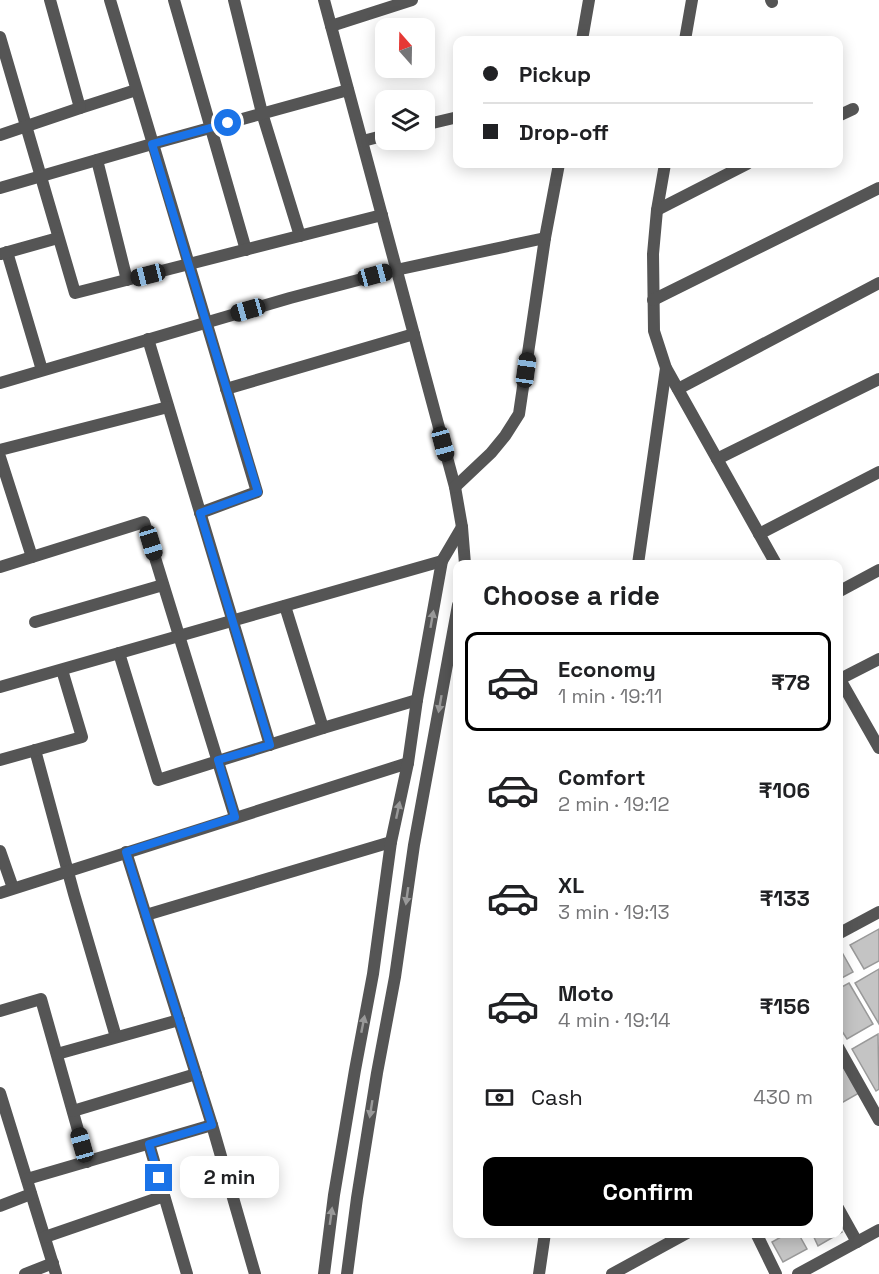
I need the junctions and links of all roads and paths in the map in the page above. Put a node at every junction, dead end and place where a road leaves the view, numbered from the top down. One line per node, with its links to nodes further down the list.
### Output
1 (50, 0): 16 (street)
2 (110, 0): 14 (street)
3 (174, 0): 23 (street)
4 (234, 0): 18 (street)
5 (324, 0): 9 (street)
6 (412, 0): 9 (street)
7 (589, 0): 10 (street)
8 (692, 0): 11 (street)
9 (331, 26): 15 (street)
10 (583, 36)
11 (686, 36)
12 (0, 37): 13 (street)
13 (3, 63): 22 (street)
14 (136, 90): 16 (street); 27 (street)
15 (348, 90): 18 (street); 26 (street)
16 (80, 108): 22 (street)
17 (854, 109): 19 (street)
18 (262, 113): 23 (street); 37 (street)
19 (843, 114)
20 (453, 118): 21 (street)
21 (435, 122)
22 (26, 126): 24 (street); 32 (street)
23 (210, 128): 27 (street); 40 (street)
24 (0, 135)
25 (375, 138): 26 (street)
26 (363, 141): 36 (street)
27 (152, 144): 28 (street); 42 (street)
28 (97, 160): 32 (street); 44 (street)
29 (558, 168): 39 (street)
30 (664, 168): 35 (street)
31 (739, 168): 35 (street)
32 (40, 176): 33 (street); 38 (street)
33 (0, 188)
34 (879, 188): 46 (street)
35 (657, 210): 46 (street)
36 (382, 215): 37 (street); 43 (street)
37 (300, 236): 40 (street)
38 (58, 237): 41 (street); 44 (street)
39 (545, 238): 43 (street); 61 (street)
40 (246, 250): 42 (street)
41 (4, 253): 51 (street)
42 (189, 264): 44 (street); 47 (street)
43 (396, 270): 47 (street); 48 (street)
44 (127, 280)
45 (879, 283): 55 (street)
46 (653, 300): 50 (street)
47 (206, 322): 49 (street); 54 (street)
48 (414, 334): 54 (street); 61 (street)
49 (148, 339): 51 (street); 56 (street)
50 (666, 368): 55 (street); 67 (street)
51 (42, 370): 53 (street)
52 (879, 379): 59 (street)
53 (0, 382)
54 (226, 388): 62 (street)
55 (678, 389): 59 (street)
56 (168, 407): 57 (street); 62 (street)
57 (0, 450)
58 (0, 457): 65 (street)
59 (717, 459): 64 (street)
60 (879, 472): 64 (street)
61 (454, 487): 63 (street)
62 (200, 513): 75 (street)
63 (462, 526): 66 (street); 69 (street)
64 (759, 534): 68 (street)
65 (32, 557): 70 (street); 72 (street)
66 (465, 560)
67 (639, 560)
68 (774, 560)
69 (442, 561): 74 (street); 85 (street, one-way to 69)
70 (0, 567)
71 (879, 570): 73 (street)
72 (163, 585): 76 (street); 78 (street)
73 (843, 589)
74 (285, 606): 75 (street); 86 (street)
75 (233, 621): 78 (street); 87 (street)
76 (36, 622)
77 (453, 632): 131 (street, one-way to 131)
78 (179, 636): 79 (street); 91 (street)
79 (119, 653): 81 (street); 91 (street)
80 (879, 659): 82 (street)
81 (62, 670): 84 (street); 89 (street)
82 (843, 676)
83 (843, 685): 88 (street)
84 (0, 687)
85 (417, 700): 86 (street); 92 (street)
86 (323, 728): 87 (street)
87 (270, 745): 91 (street)
88 (879, 748)
89 (34, 750): 90 (street); 97 (street)
90 (0, 760)
91 (218, 760): 93 (street)
92 (408, 763): 93 (street); 94 (street, one-way to 92)
93 (235, 817): 96 (street)
94 (391, 842): 101 (street); 130 (street, one-way to 94)
95 (0, 850): 98 (street)
96 (126, 852): 97 (street); 101 (street)
97 (67, 871): 98 (street); 105 (street)
98 (14, 888): 99 (street)
99 (0, 893)
100 (879, 912): 102 (street)
101 (146, 915): 104 (street)
102 (843, 931)
103 (0, 1011): 106 (street)
104 (179, 1020): 105 (street); 108 (street)
105 (116, 1037): 106 (street)
106 (57, 1054): 110 (street)
107 (843, 1056): 111 (street)
108 (196, 1074): 110 (street); 112 (street)
109 (0, 1093): 115 (street)
110 (73, 1111): 114 (street)
111 (879, 1120)
112 (212, 1125): 113 (street); 129 (street)
113 (149, 1144): 114 (street); 117 (street)
114 (87, 1162): 115 (street)
115 (27, 1179): 116 (street)
116 (31, 1194): 118 (street); 121 (street)
117 (164, 1196): 121 (street); 128 (street)
118 (0, 1206)
119 (843, 1217): 125 (street)
120 (879, 1230): 125 (street)
121 (45, 1237): 126 (street)
122 (544, 1238): 132 (street)
123 (678, 1238): 133 (street)
124 (758, 1238): 134 (street)
125 (857, 1242): 135 (street)
126 (55, 1269): 127 (street)
127 (25, 1274)
128 (187, 1274)
129 (255, 1274)
130 (324, 1274)
131 (347, 1274)
132 (539, 1274)
133 (612, 1274)
134 (776, 1274)
135 (798, 1274)

